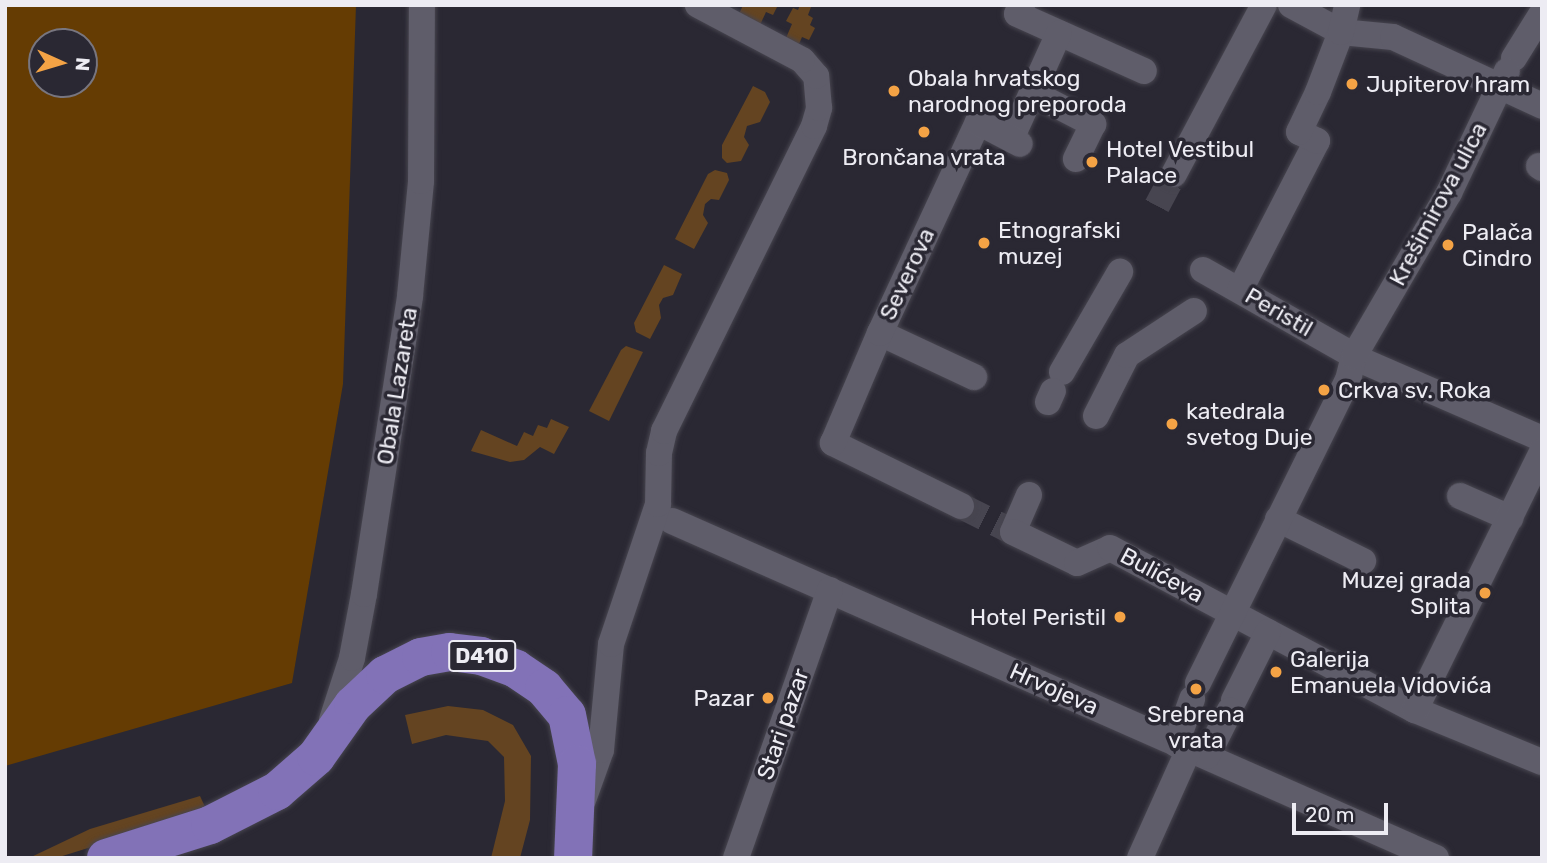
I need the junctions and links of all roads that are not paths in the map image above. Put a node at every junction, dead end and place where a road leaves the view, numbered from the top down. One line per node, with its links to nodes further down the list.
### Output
1 (422, 5): 38 (street, Obala Lazareta)
2 (698, 5): 40 (street)
3 (1021, 5): 8 (street)
4 (1264, 5): 14 (street)
5 (1298, 9): 7 (street)
6 (1542, 13): 10 (street, Krešimirova ulica)
7 (1344, 16): 10 (street); 17 (street)
8 (1059, 33): 9 (street); 11 (street)
9 (1144, 71)
10 (1507, 71): 12 (street); 20 (street, Krešimirova ulica)
11 (1033, 93): 13 (street); 19 (street, Severova)
12 (1542, 106)
13 (1076, 159)
14 (1174, 174)
15 (1203, 271): 17 (street, Peristil)
16 (1119, 272): 22 (street)
17 (1240, 289): 20 (street, Peristil)
18 (1194, 311): 23 (street)
19 (880, 333): 21 (street); 28 (street, Severova)
20 (1355, 366): 24 (street, Peristil); 30 (street)
21 (974, 377)
22 (1054, 389)
23 (1096, 416)
24 (1542, 439)
25 (1542, 452): 29 (street)
26 (1029, 495): 34 (street, Bulićeva)
27 (1461, 496): 29 (street)
28 (961, 506)
29 (1510, 517): 36 (street)
30 (1278, 519): 32 (street); 34 (street)
31 (672, 521): 33 (street, Hrvojeva)
32 (1363, 561)
33 (830, 590): 37 (street, Hrvojeva); 43 (street, Stari pazar)
34 (1233, 612): 35 (street); 37 (street)
35 (1268, 632): 36 (street); 37 (street)
36 (1415, 710): 39 (street)
37 (1191, 750): 44 (street); 45 (street, Hrvojeva)
38 (316, 757): 40 (main road, D410); 41 (main road, D410)
39 (1542, 762)
40 (575, 818): 42 (main road, D410)
41 (106, 858)
42 (573, 858)
43 (736, 858)
44 (1140, 858)
45 (1436, 858)

